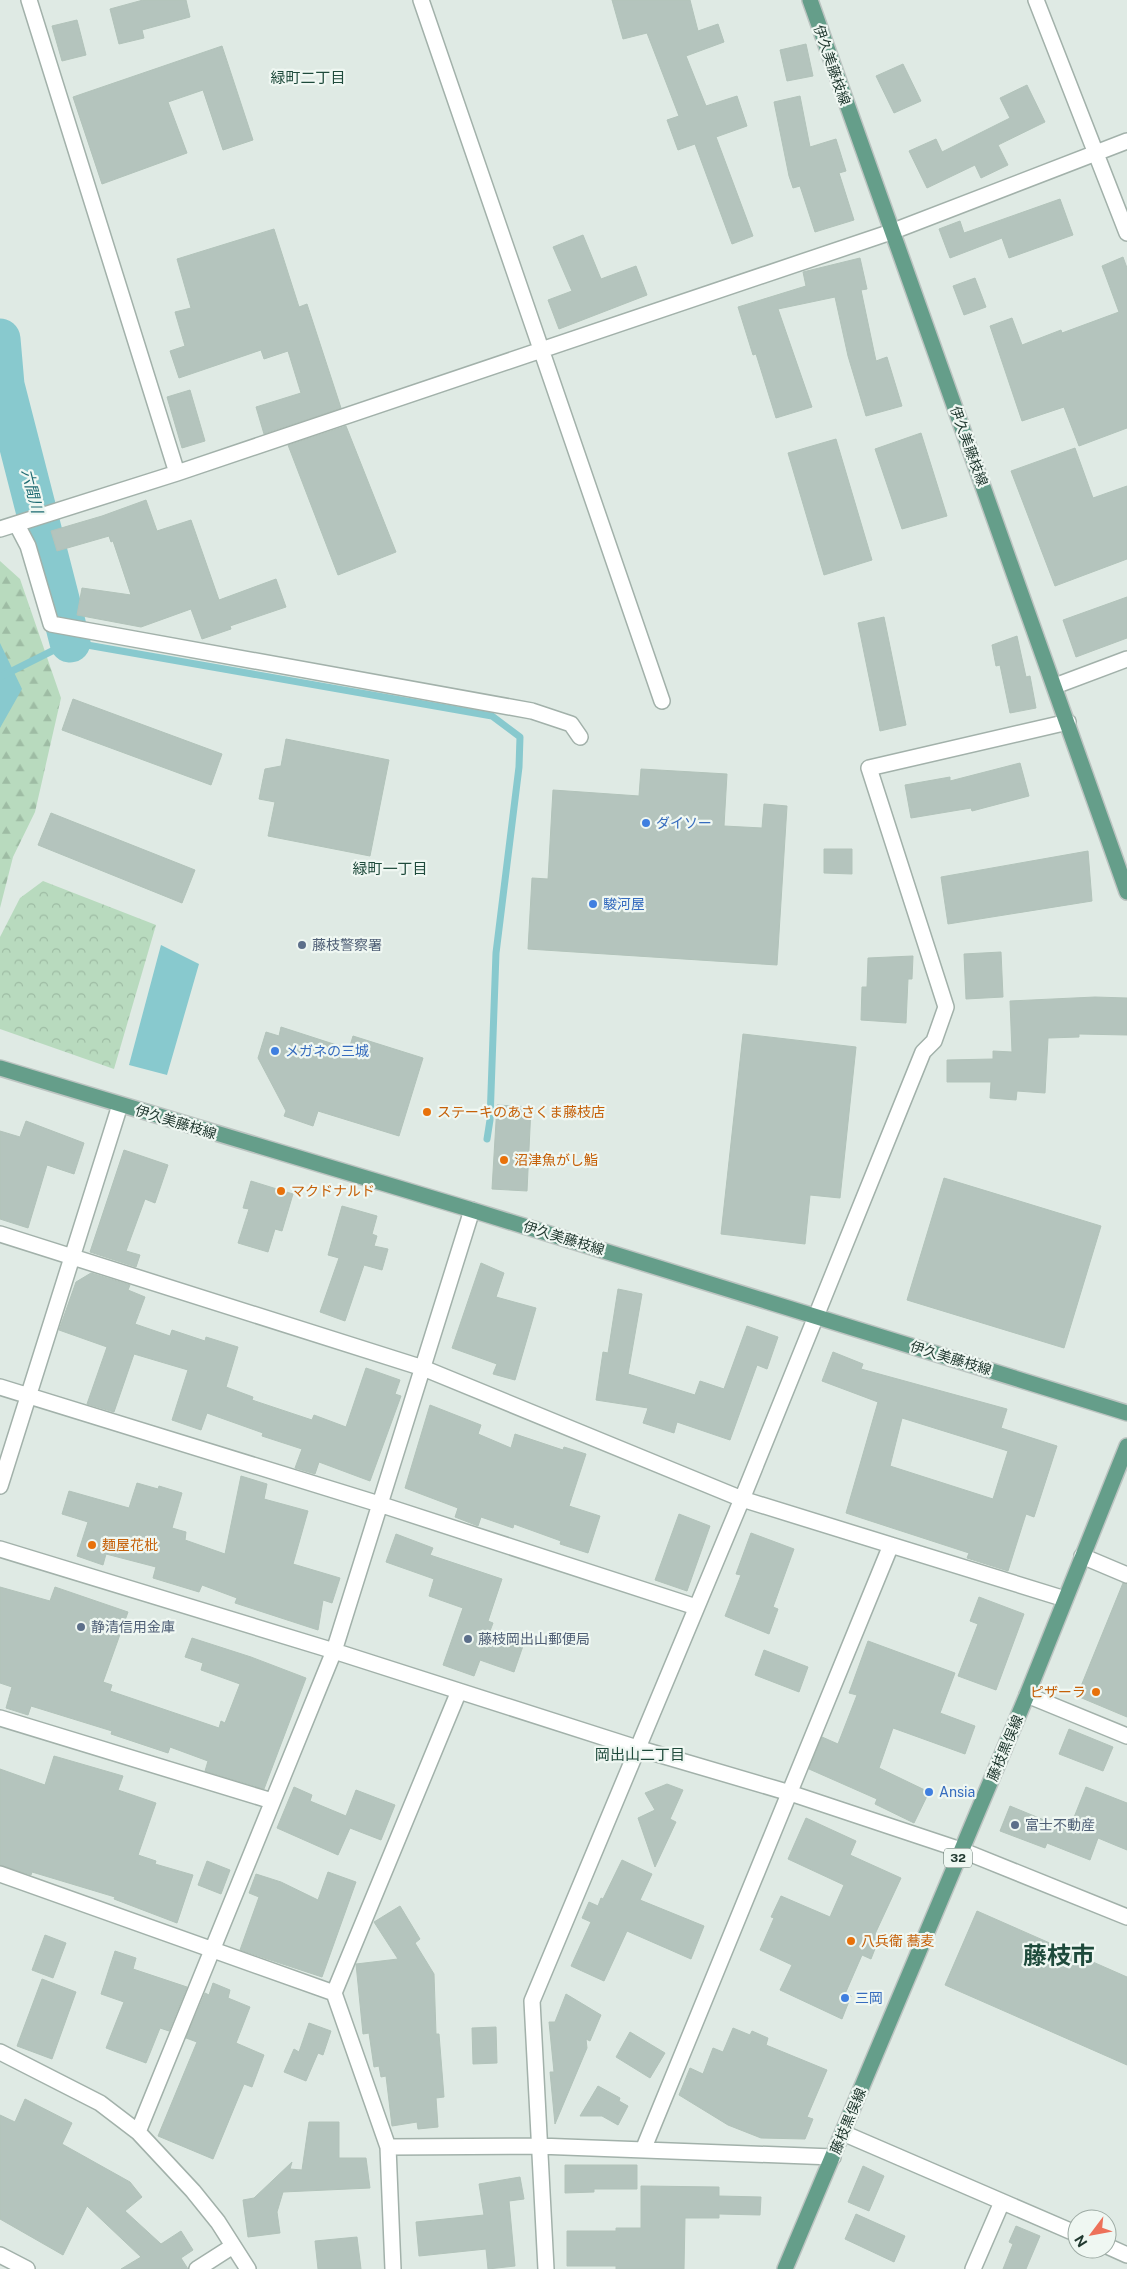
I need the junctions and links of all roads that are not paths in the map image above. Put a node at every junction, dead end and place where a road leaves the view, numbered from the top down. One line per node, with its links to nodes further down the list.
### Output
1 (29, 0): 10 (street)
2 (421, 0): 9 (street)
3 (810, 0): 7 (main road, 伊久美藤枝線)
4 (1036, 0): 6 (street)
5 (1127, 141): 6 (street)
6 (1096, 153): 7 (street); 8 (street)
7 (891, 232): 9 (street); 14 (main road, 伊久美藤枝線)
8 (1127, 233)
9 (541, 350): 10 (street); 15 (street)
10 (177, 473): 11 (street)
11 (17, 525): 12 (street); 17 (street)
12 (0, 529)
13 (1127, 659): 14 (street)
14 (1055, 686): 16 (main road, 伊久美藤枝線)
15 (662, 701)
16 (1068, 722): 18 (main road, 伊久美藤枝線); 24 (street)
17 (580, 737)
18 (1127, 892)
19 (0, 1068): 20 (main road, 伊久美藤枝線)
20 (120, 1105): 21 (main road, 伊久美藤枝線); 23 (street)
21 (472, 1210): 24 (main road, 伊久美藤枝線); 25 (street)
22 (0, 1234): 23 (street)
23 (73, 1256): 25 (street); 27 (street)
24 (816, 1317): 28 (main road, 伊久美藤枝線); 31 (street)
25 (423, 1368): 31 (street); 32 (street)
26 (0, 1387): 27 (street)
27 (28, 1396): 30 (street); 32 (street)
28 (1127, 1413)
29 (1127, 1446): 35 (main road, 藤枝黒俣線 / 32)
30 (0, 1486)
31 (742, 1499): 33 (street); 38 (street)
32 (379, 1504): 38 (street); 39 (street)
33 (891, 1545): 37 (street); 45 (street)
34 (0, 1549): 39 (street)
35 (1082, 1556): 36 (street); 37 (main road, 藤枝黒俣線 / 32)
36 (1127, 1575)
37 (1065, 1599): 41 (main road, 藤枝黒俣線 / 32)
38 (696, 1607): 44 (street)
39 (334, 1651): 40 (street); 46 (street)
40 (459, 1691): 44 (street); 51 (street)
41 (1027, 1695): 43 (street); 47 (main road, 藤枝黒俣線 / 32)
42 (0, 1718): 46 (street)
43 (1127, 1736)
44 (637, 1748): 45 (street); 55 (street)
45 (790, 1793): 47 (street); 57 (street)
46 (272, 1801): 50 (street)
47 (961, 1850): 49 (street); 54 (main road, 藤枝黒俣線 / 32)
48 (0, 1874): 50 (street)
49 (1127, 1917)
50 (212, 1950): 51 (street); 53 (street)
51 (334, 1994): 56 (street)
52 (0, 2052): 53 (street)
53 (138, 2132): 61 (street)
54 (843, 2132): 58 (main road, 藤枝黒俣線 / 32); 59 (street)
55 (538, 2146): 56 (street); 57 (street); 67 (street)
56 (388, 2147): 66 (street)
57 (643, 2150): 58 (street)
58 (833, 2157): 68 (main road, 藤枝黒俣線 / 32)
59 (1002, 2202): 60 (street); 69 (street)
60 (1067, 2230)
61 (233, 2246): 64 (street); 65 (street)
62 (0, 2255): 63 (street)
63 (27, 2269)
64 (197, 2269)
65 (248, 2269)
66 (392, 2269)
67 (546, 2269)
68 (785, 2269)
69 (973, 2269)

